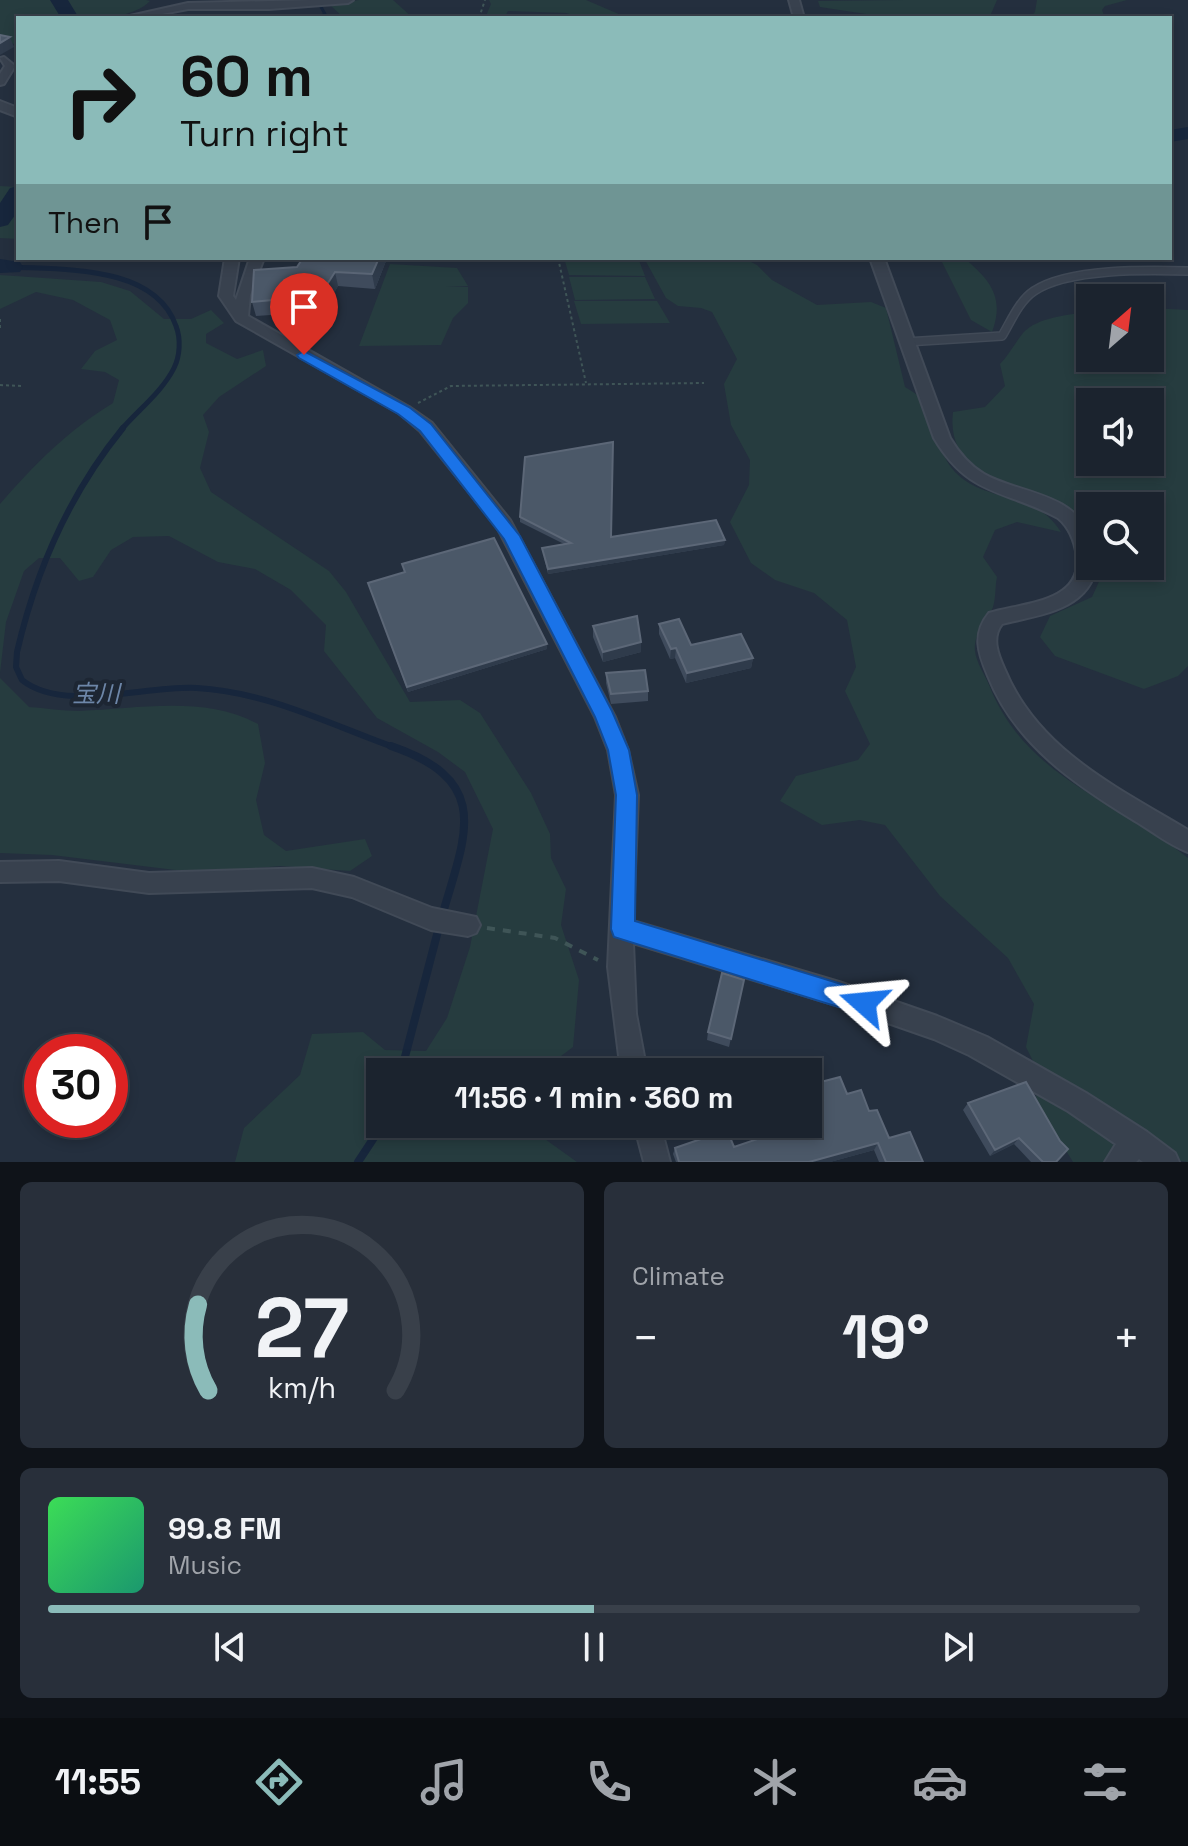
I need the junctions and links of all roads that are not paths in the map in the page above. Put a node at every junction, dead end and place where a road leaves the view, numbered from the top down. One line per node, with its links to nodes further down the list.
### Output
1 (348, 0): 2 (street)
2 (320, 1): 3 (street); 4 (street)
3 (331, 12)
4 (136, 16)
5 (2, 61): 6 (street)
6 (0, 82)
7 (232, 260): 11 (street)
8 (256, 260): 11 (street)
9 (878, 260): 12 (street)
10 (1188, 271): 12 (lane)
11 (241, 318): 16 (street)
12 (906, 342): 13 (street)
13 (1188, 842)
14 (0, 872): 15 (street)
15 (468, 925)
16 (623, 929): 17 (street); 19 (street)
17 (632, 1058)
18 (651, 1138): 20 (street)
19 (1138, 1141): 21 (street); 22 (street)
20 (657, 1162)
21 (1118, 1162)
22 (1166, 1162)

